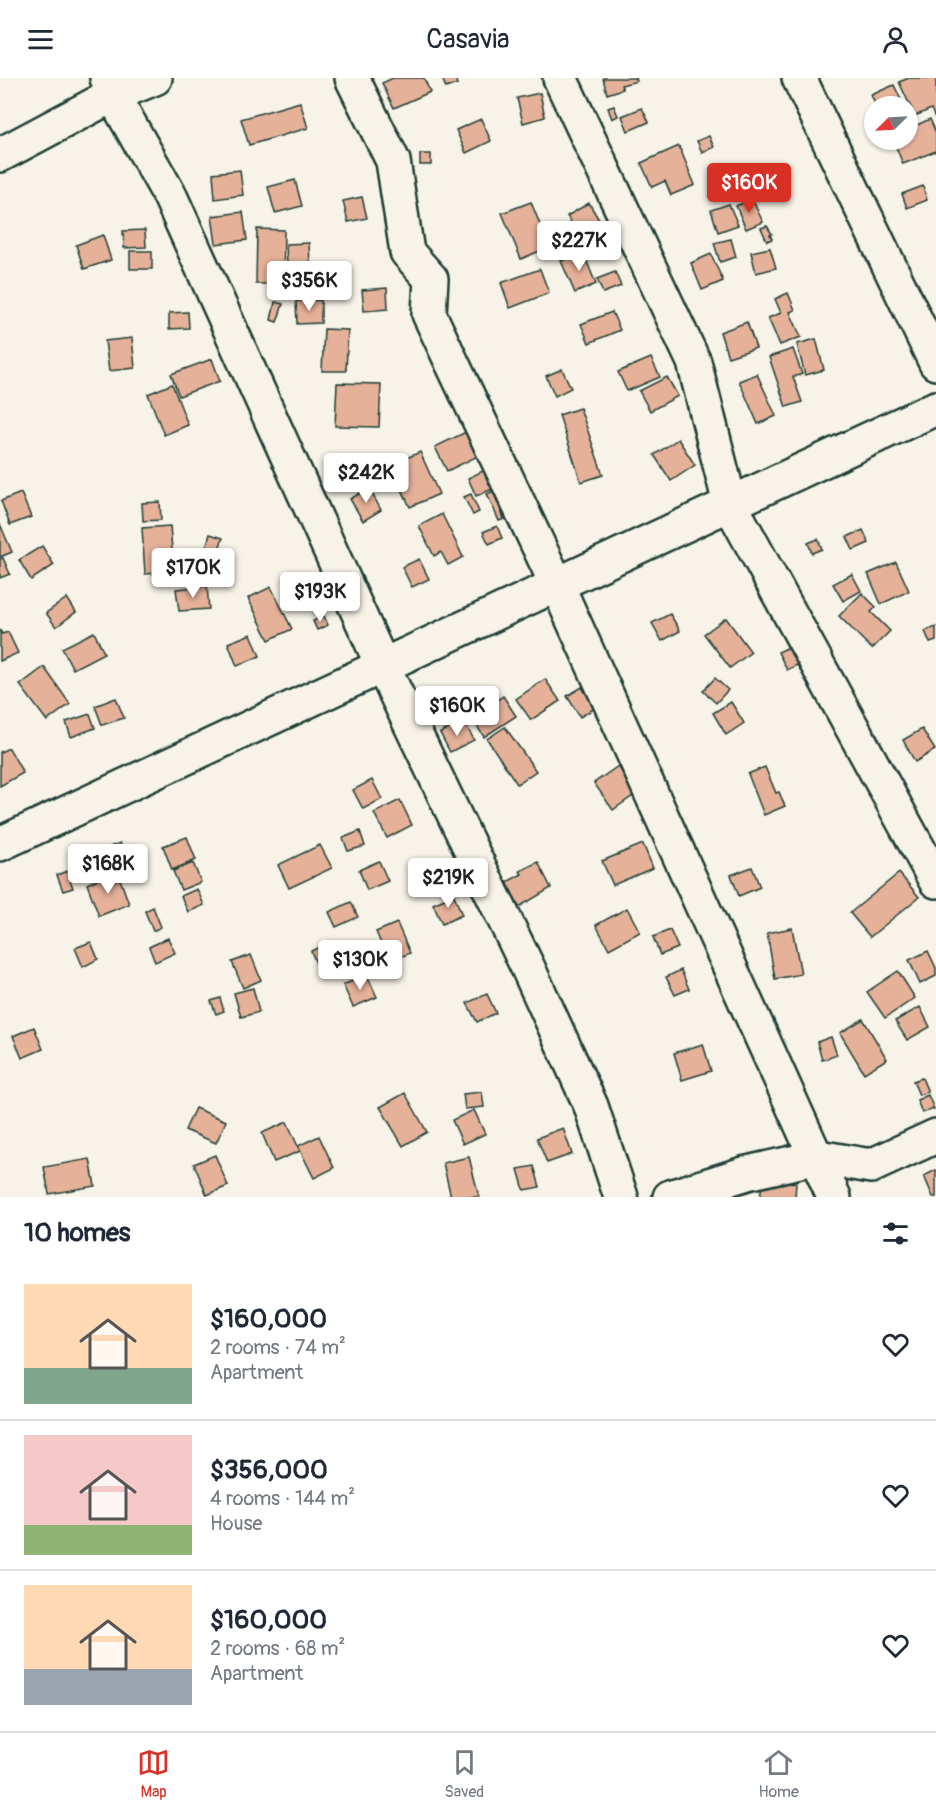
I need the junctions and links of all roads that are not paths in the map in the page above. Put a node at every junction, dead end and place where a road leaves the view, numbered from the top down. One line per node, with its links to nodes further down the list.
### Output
1 (155, 78): 5 (street)
2 (352, 78): 10 (street)
3 (560, 78): 9 (street)
4 (799, 78): 7 (street)
5 (110, 87): 6 (street); 11 (street)
6 (0, 156)
7 (936, 363)
8 (936, 408): 9 (street)
9 (730, 504): 10 (street); 13 (street)
10 (557, 585): 11 (street); 15 (street)
11 (383, 667): 12 (street); 16 (street)
12 (0, 844)
13 (936, 881)
14 (936, 1136): 15 (street)
15 (818, 1157): 17 (street); 18 (street)
16 (621, 1197)
17 (670, 1197)
18 (834, 1197)

